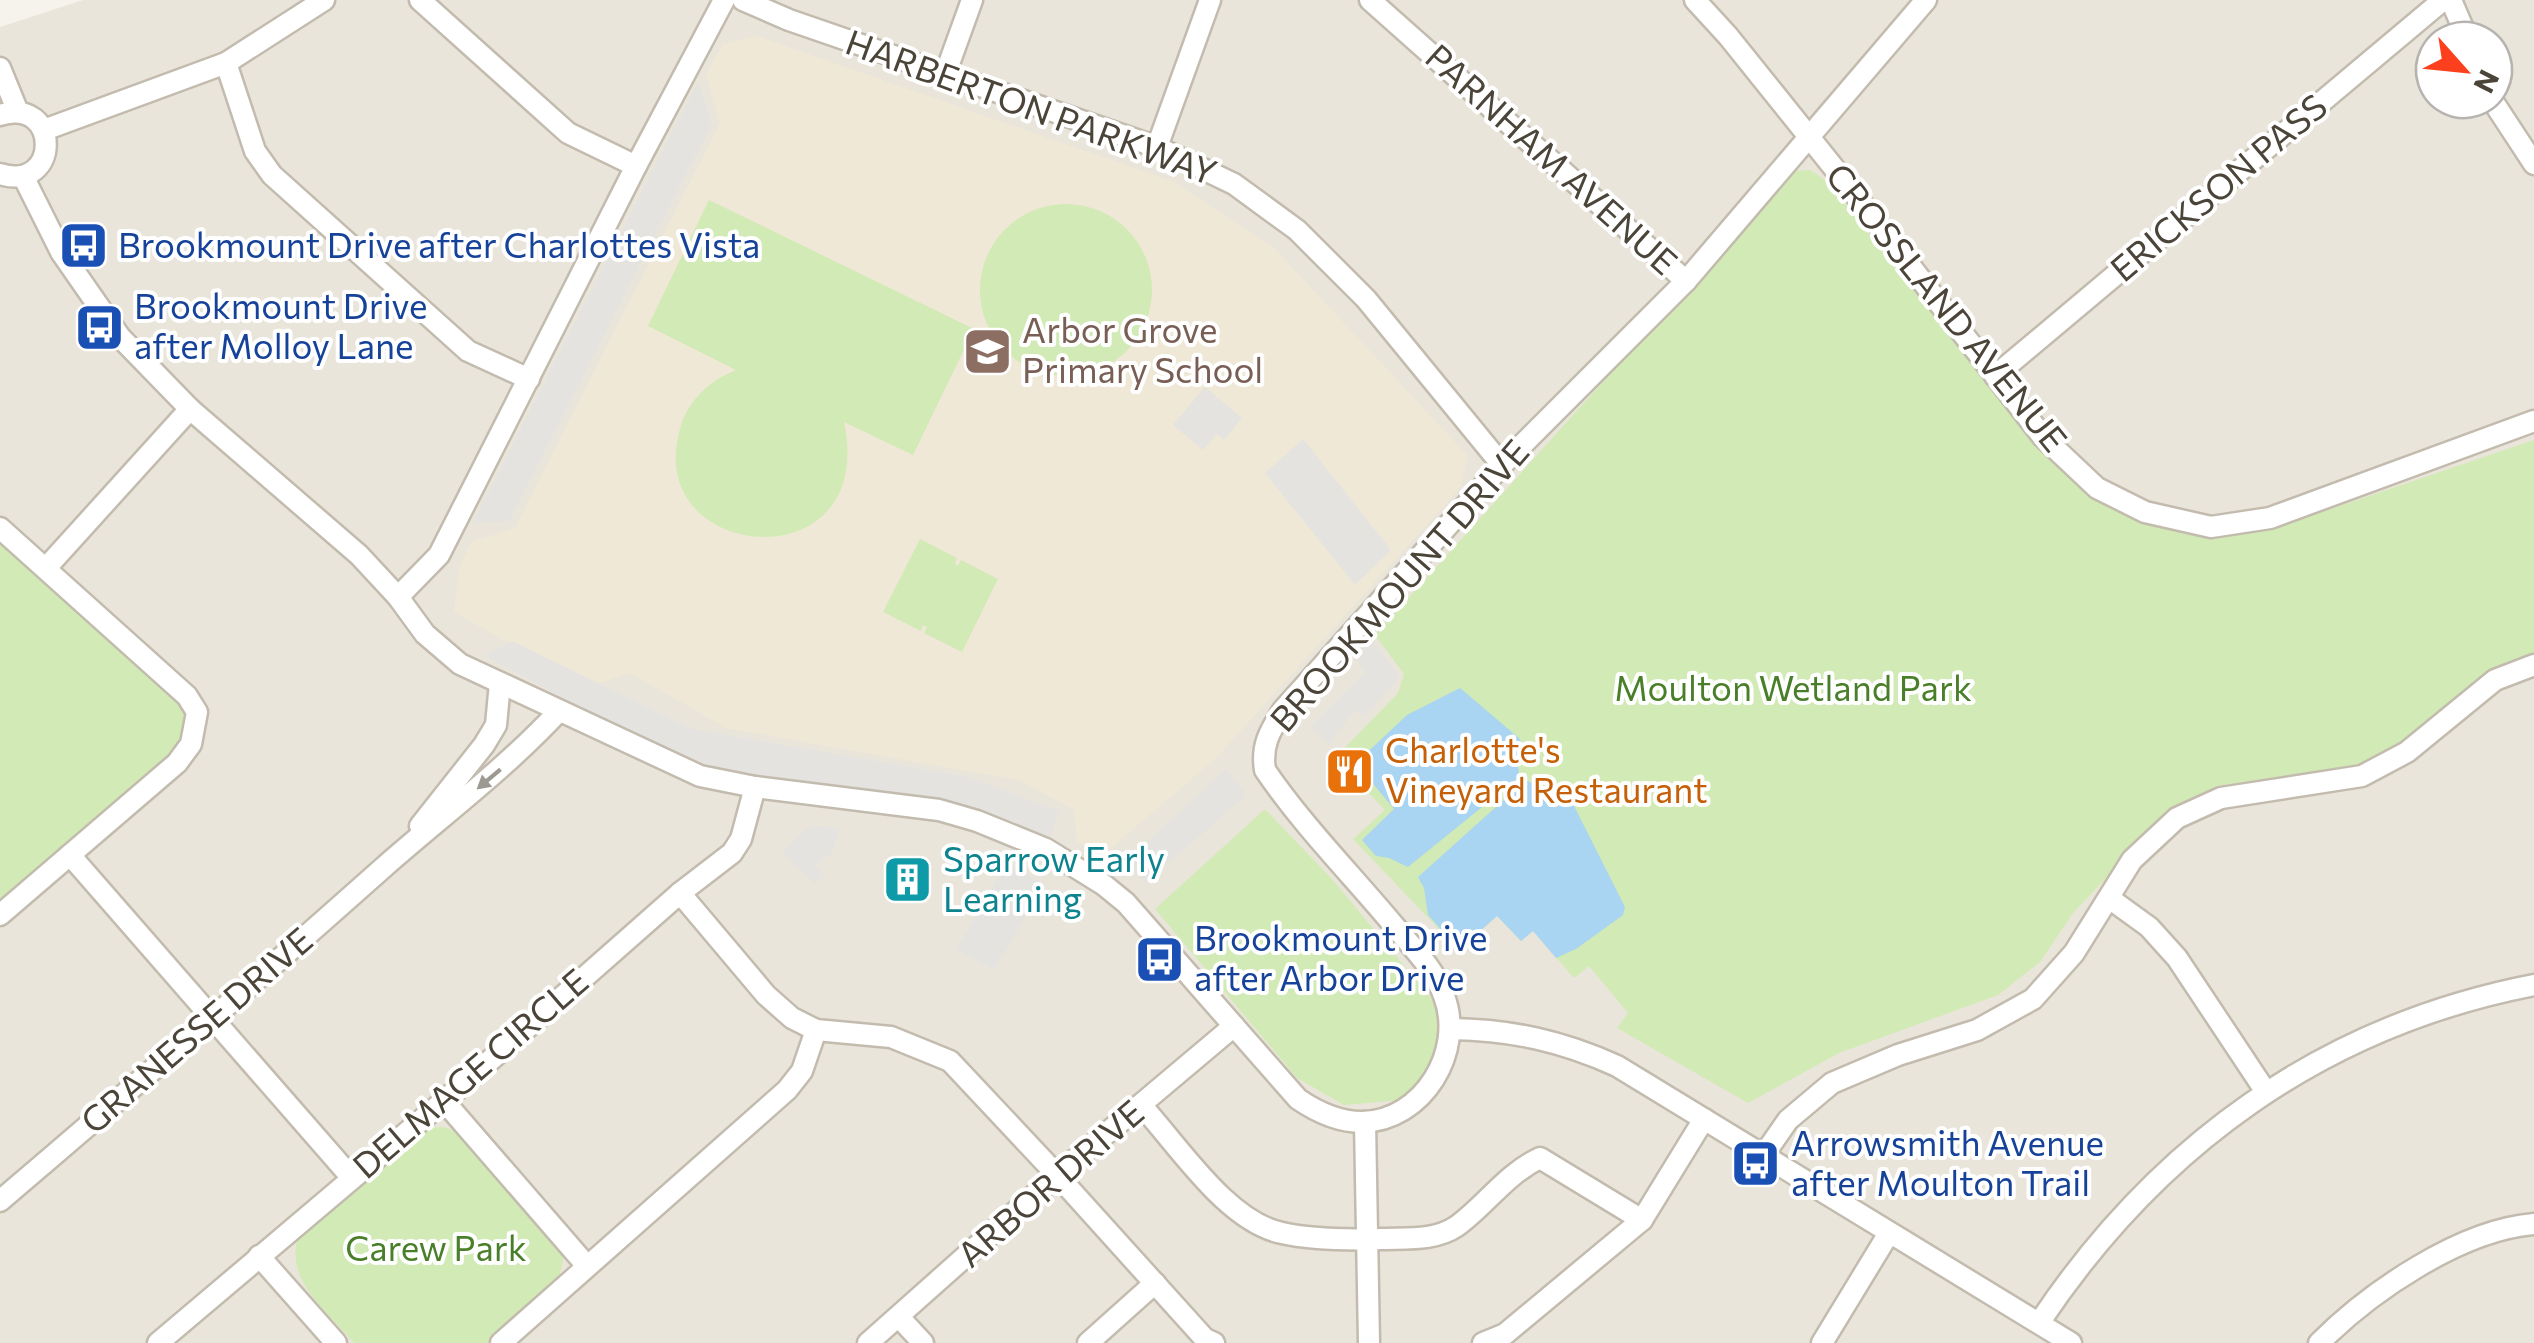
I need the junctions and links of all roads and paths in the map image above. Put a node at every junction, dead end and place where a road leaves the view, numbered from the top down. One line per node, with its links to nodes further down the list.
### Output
1 (324, 0): 11 (street)
2 (420, 0): 20 (street)
3 (724, 0): 20 (street)
4 (742, 0): 13 (street, HARBERTON PARKWAY)
5 (972, 0): 13 (street)
6 (1210, 0): 18 (street)
7 (1370, 0): 23 (street, PARNHAM AVENUE)
8 (1695, 0): 17 (street, CROSSLAND AVENUE)
9 (1926, 0): 17 (street, BROOKMOUNT DRIVE)
10 (2442, 0): 24 (street, ERICKSON PASS)
11 (226, 63): 16 (street); 25 (street)
12 (0, 68): 14 (street)
13 (946, 72): 18 (street, HARBERTON PARKWAY)
14 (9, 113): 16 (street)
15 (2505, 120): 19 (street)
16 (44, 130): 22 (street)
17 (1809, 140): 23 (street, BROOKMOUNT DRIVE); 24 (street, CROSSLAND AVENUE)
18 (1156, 147): 28 (street, HARBERTON PARKWAY)
19 (2534, 164)
20 (636, 166): 25 (street)
21 (0, 174): 22 (street)
22 (24, 176): 26 (street)
23 (1686, 281): 28 (street, BROOKMOUNT DRIVE)
24 (1996, 376): 27 (street, CROSSLAND AVENUE)
25 (529, 380): 31 (street)
26 (190, 408): 30 (street); 31 (street)
27 (2534, 421)
28 (1502, 465): 44 (street, BROOKMOUNT DRIVE)
29 (0, 528): 30 (street)
30 (46, 568): 36 (street)
31 (398, 597): 33 (street)
32 (2534, 665): 39 (street)
33 (500, 684): 34 (street); 37 (street, GRANESSE DRIVE)
34 (558, 710): 35 (street); 37 (street, GRANESSE DRIVE, one-way to 37)
35 (755, 787): 38 (street, DELMAGE CIRCLE); 43 (street)
36 (70, 855): 40 (street); 42 (street)
37 (393, 859): 42 (street, GRANESSE DRIVE)
38 (680, 893): 45 (street); 47 (street, DELMAGE CIRCLE)
39 (2109, 898): 46 (street); 51 (street)
40 (0, 915)
41 (2534, 985): 46 (street)
42 (214, 1018): 53 (street); 54 (street, GRANESSE DRIVE)
43 (1234, 1026): 48 (street, ARBOR DRIVE); 50 (street)
44 (1452, 1028): 49 (street); 50 (street)
45 (816, 1030): 52 (street); 60 (street)
46 (2266, 1092): 63 (street)
47 (444, 1101): 53 (street, DELMAGE CIRCLE); 60 (street)
48 (1141, 1106): 52 (street, ARBOR DRIVE); 58 (street)
49 (1704, 1119): 51 (street); 55 (street)
50 (1364, 1122): 58 (street)
51 (1763, 1156): 57 (street)
52 (1057, 1174): 61 (street); 62 (street, ARBOR DRIVE)
53 (352, 1177): 59 (street, DELMAGE CIRCLE)
54 (0, 1200)
55 (1642, 1220): 58 (street); 72 (street)
56 (2534, 1224): 75 (street)
57 (1889, 1233): 63 (street); 73 (street)
58 (1366, 1240): 71 (street)
59 (259, 1256): 64 (street, DELMAGE CIRCLE); 65 (street)
60 (587, 1266): 66 (street)
61 (1156, 1283): 69 (street); 70 (street)
62 (898, 1317): 67 (street, ARBOR DRIVE); 68 (street)
63 (2038, 1324): 74 (street)
64 (158, 1343)
65 (336, 1343)
66 (501, 1343)
67 (868, 1343)
68 (922, 1343)
69 (1088, 1343)
70 (1214, 1343)
71 (1369, 1343)
72 (1484, 1343)
73 (1822, 1343)
74 (2071, 1343)
75 (2319, 1343)

